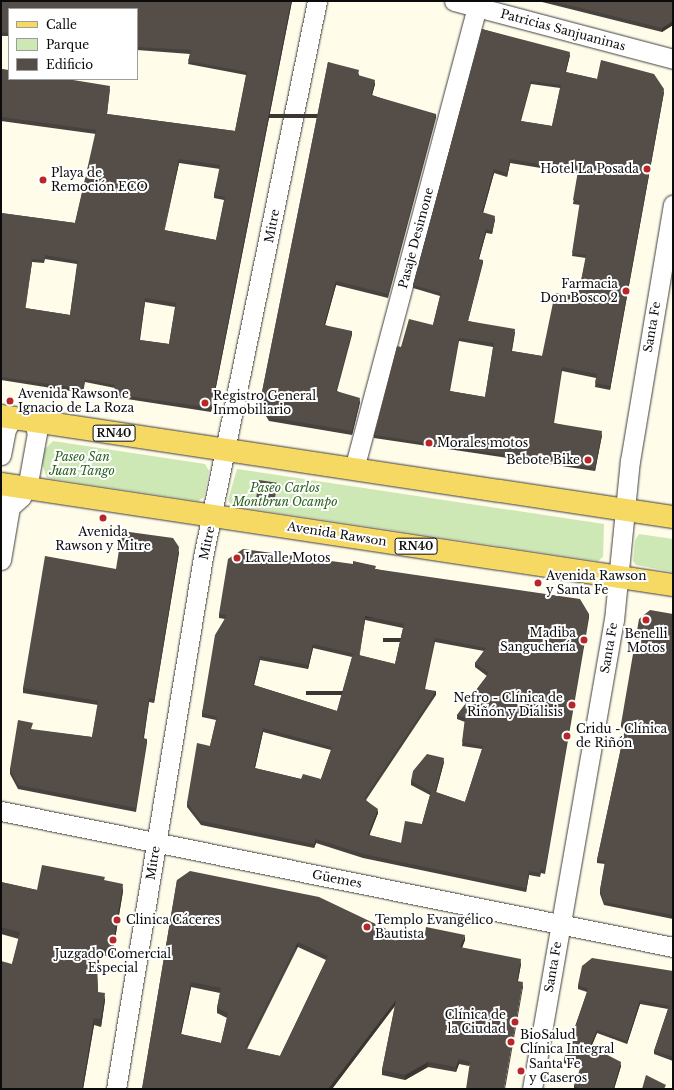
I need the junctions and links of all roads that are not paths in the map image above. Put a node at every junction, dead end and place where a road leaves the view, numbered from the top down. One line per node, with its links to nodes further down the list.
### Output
1 (317, 1): 7 (street, Mitre)
2 (454, 1): 3 (street, Patricias Sanjuaninas)
3 (478, 7): 4 (street, Patricias Sanjuaninas); 9 (street, Pasaje Desimone)
4 (673, 59)
5 (673, 205): 13 (street, Santa Fe)
6 (16, 418): 7 (main road, RN40); 8 (street); 11 (street)
7 (226, 450): 9 (main road, RN40); 14 (street, Mitre)
8 (1, 455)
9 (354, 469): 13 (main road, RN40)
10 (1, 484): 11 (main road, Avenida Rawson / RN40)
11 (27, 488): 12 (street); 14 (main road, Avenida Rawson / RN40)
12 (5, 500): 16 (street)
13 (625, 510): 15 (main road, RN40); 17 (street, Santa Fe)
14 (212, 516): 17 (main road, Avenida Rawson / RN40); 20 (street, Mitre)
15 (673, 517)
16 (1, 560)
17 (619, 577): 18 (main road, Avenida Rawson / RN40); 21 (street, Santa Fe)
18 (673, 585)
19 (1, 811): 20 (street, Güemes)
20 (156, 843): 21 (street, Güemes); 23 (street, Mitre)
21 (561, 924): 22 (street, Güemes); 24 (street, Santa Fe)
22 (673, 947)
23 (116, 1089)
24 (532, 1089)

